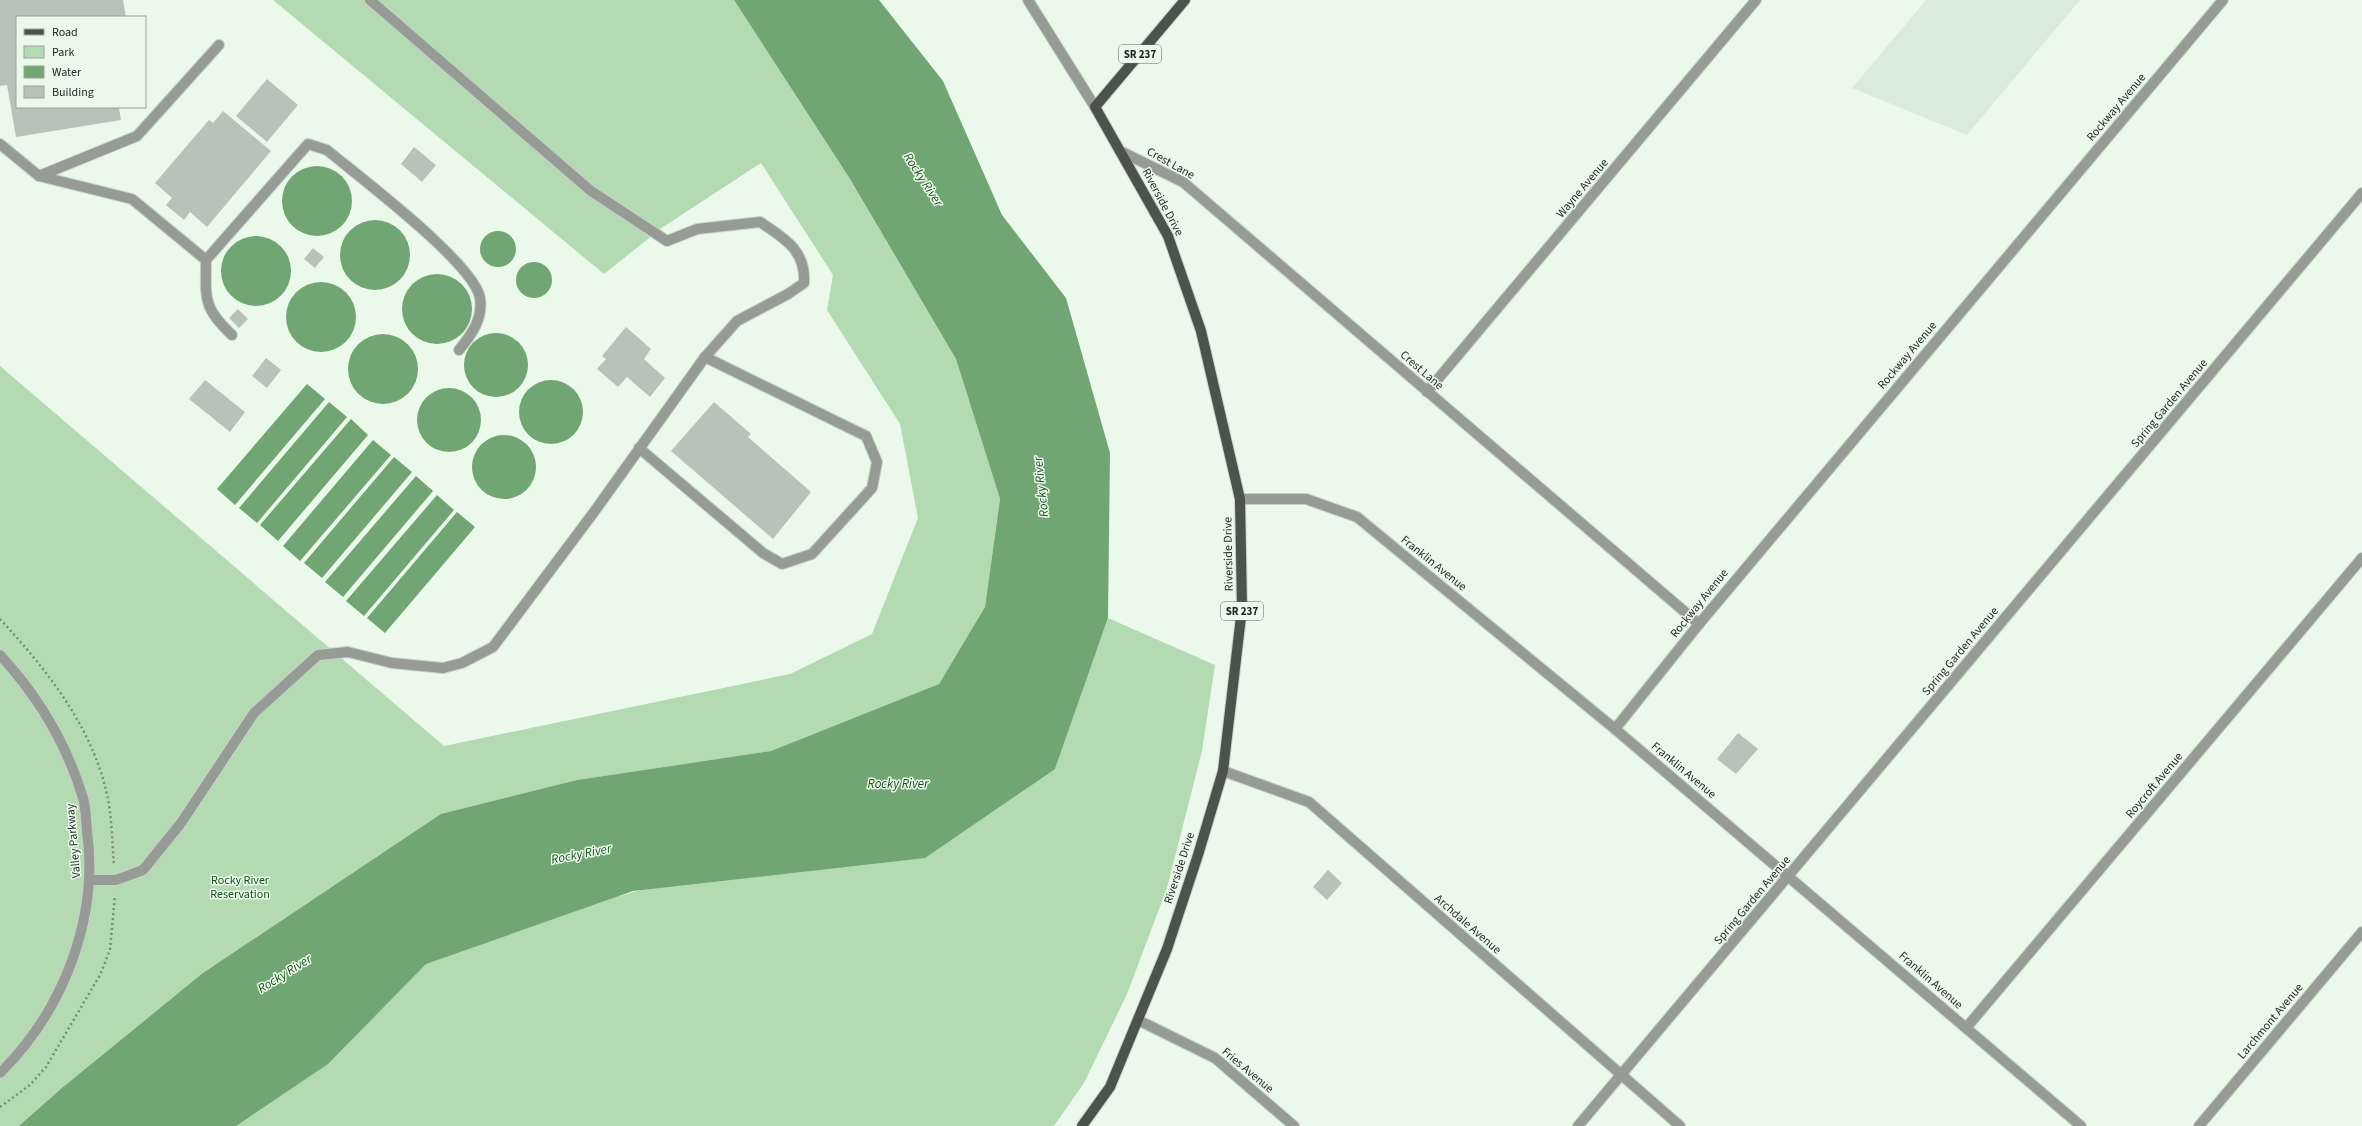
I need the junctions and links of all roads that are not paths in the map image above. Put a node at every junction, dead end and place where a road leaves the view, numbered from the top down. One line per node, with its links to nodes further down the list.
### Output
1 (370, 0): 15 (street)
2 (1028, 0): 7 (street, Riverside Drive)
3 (1184, 0): 7 (main road, SR 237)
4 (1756, 0): 16 (street, Wayne Avenue)
5 (2223, 0): 20 (street, Rockway Avenue)
6 (219, 45): 10 (street)
7 (1095, 107): 9 (main road, Riverside Drive / SR 237)
8 (0, 144): 10 (street)
9 (1120, 151): 16 (street, Crest Lane); 18 (main road, Riverside Drive / SR 237)
10 (39, 176): 12 (street)
11 (2362, 193): 24 (street, Spring Garden Avenue)
12 (206, 260): 13 (street); 14 (street)
13 (232, 335)
14 (459, 350)
15 (705, 356): 17 (street); 17 (street)
16 (1427, 392): 20 (street, Crest Lane)
17 (638, 448): 25 (street)
18 (1240, 499): 22 (street, Franklin Avenue); 23 (main road, Riverside Drive / SR 237)
19 (2362, 558): 28 (street, Roycroft Avenue)
20 (1698, 624): 22 (street, Rockway Avenue)
21 (0, 655): 25 (street, Valley Parkway)
22 (1615, 729): 24 (street, Franklin Avenue)
23 (1223, 771): 27 (main road, Riverside Drive / SR 237); 30 (street, Archdale Avenue)
24 (1789, 876): 28 (street, Franklin Avenue); 30 (street, Spring Garden Avenue)
25 (90, 880): 29 (street, Valley Parkway)
26 (2362, 932): 36 (street, Larchmont Avenue)
27 (1138, 1020): 31 (main road, Riverside Drive / SR 237); 32 (street, Fries Avenue)
28 (1966, 1028): 35 (street, Franklin Avenue)
29 (0, 1073)
30 (1621, 1076): 33 (street, Spring Garden Avenue); 34 (street, Archdale Avenue)
31 (1082, 1126)
32 (1294, 1126)
33 (1578, 1126)
34 (1680, 1126)
35 (2081, 1126)
36 (2199, 1126)

